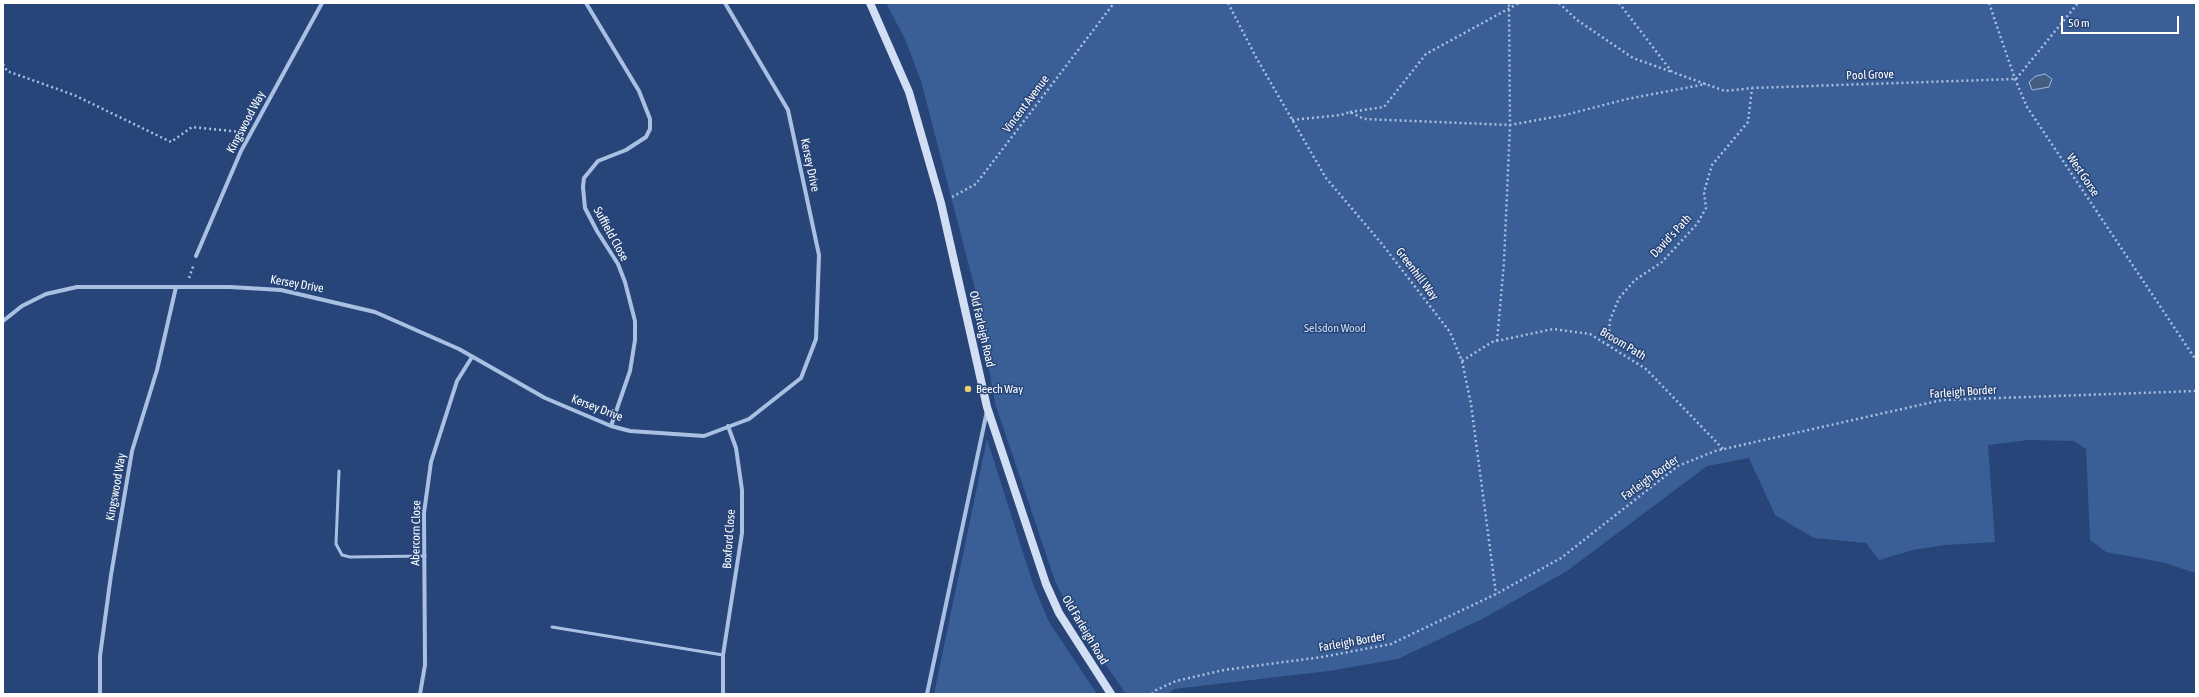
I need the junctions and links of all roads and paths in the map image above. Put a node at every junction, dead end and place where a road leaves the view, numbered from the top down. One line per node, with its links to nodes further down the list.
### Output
1 (322, 3): 22 (street, Kingswood Way)
2 (586, 3): 35 (street, Suffield Close)
3 (725, 3): 36 (street, Kersey Drive)
4 (870, 3): 23 (street, Old Farleigh Road)
5 (1114, 3): 23 (path, Vincent Avenue)
6 (1228, 3): 20 (path, Greenhill Way)
7 (1509, 3): 13 (path)
8 (1519, 3): 13 (path)
9 (1559, 3): 15 (path)
10 (1619, 3): 15 (path)
11 (1989, 3): 16 (path, West Gorse)
12 (2078, 3): 16 (path)
13 (1509, 9): 19 (path); 21 (path)
14 (3, 64): 22 (path)
15 (1672, 72): 17 (path)
16 (2015, 79): 18 (path, Pool Grove); 31 (path, West Gorse)
17 (1706, 84): 18 (path, Pool Grove); 21 (path)
18 (1752, 88): 29 (path, David's Path)
19 (1350, 112): 20 (path); 21 (path)
20 (1292, 120): 32 (path, Greenhill Way)
21 (1510, 125): 28 (path)
22 (251, 133): 24 (street, Kingswood Way)
23 (941, 203): 34 (street, Old Farleigh Road)
24 (196, 256): 26 (path)
25 (176, 287): 26 (street, Kersey Drive); 27 (street, Kersey Drive); 43 (street, Kingswood Way)
26 (187, 287): 30 (street, Kersey Drive)
27 (3, 321)
28 (1497, 341): 29 (path, Broom Path); 32 (path, Broom Path)
29 (1608, 346): 37 (path, Broom Path)
30 (472, 357): 35 (street, Kersey Drive); 39 (street, Abercorn Close)
31 (2196, 360)
32 (1462, 361): 40 (path, Greenhill Way)
33 (2196, 391): 37 (path, Farleigh Border)
34 (988, 407): 46 (street); 47 (street, Old Farleigh Road)
35 (611, 426): 36 (street, Kersey Drive)
36 (728, 426): 42 (street, Boxford Close)
37 (1723, 449): 40 (path, Farleigh Border)
38 (339, 471): 39 (lane)
39 (425, 556): 44 (street, Abercorn Close)
40 (1496, 594): 48 (path, Farleigh Border)
41 (552, 627): 42 (lane)
42 (724, 655): 45 (street, Boxford Close)
43 (100, 694)
44 (420, 694)
45 (723, 694)
46 (927, 694)
47 (1110, 694)
48 (1152, 694)

